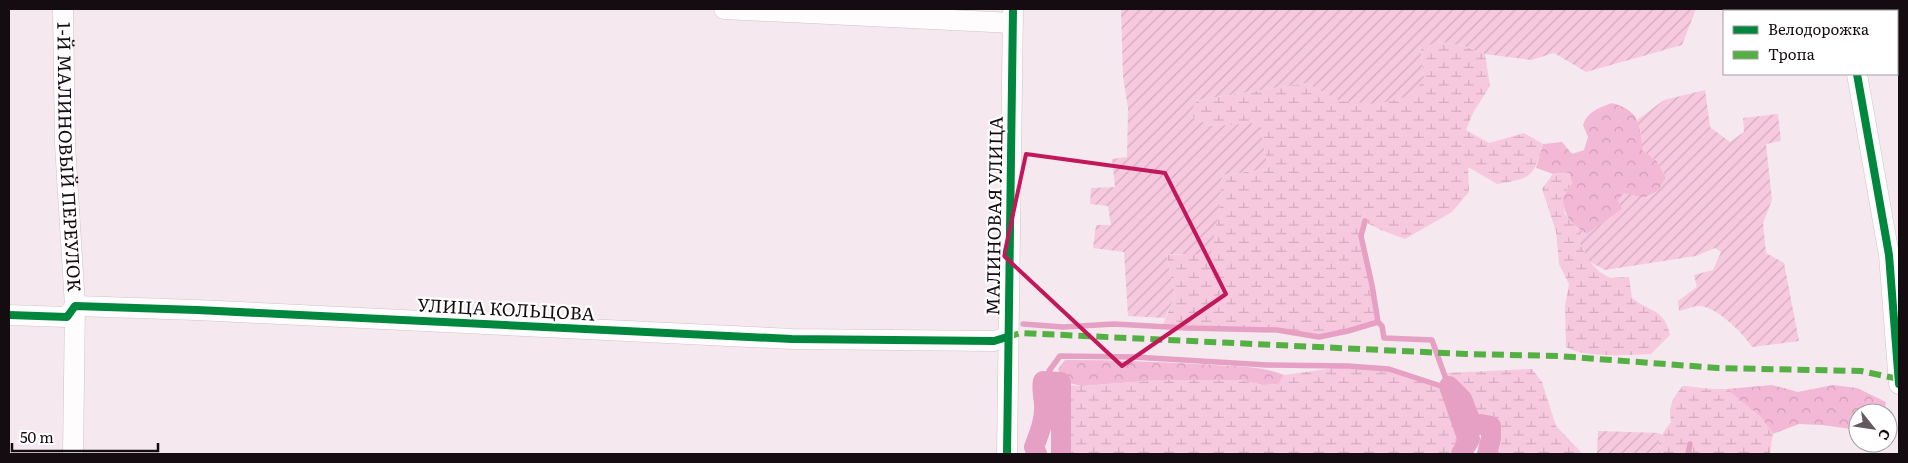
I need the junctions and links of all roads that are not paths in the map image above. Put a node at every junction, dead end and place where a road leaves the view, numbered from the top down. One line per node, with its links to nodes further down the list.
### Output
1 (63, 9): 5 (street, 1-Й МАЛИНОВЫЙ ПЕРЕУЛОК)
2 (724, 9): 3 (street)
3 (1013, 16): 7 (street, МАЛИНОВАЯ УЛИЦА)
4 (1857, 75): 8 (street)
5 (75, 306): 6 (street); 7 (street, УЛИЦА КОЛЬЦОВА); 9 (street, 1-Й МАЛИНОВЫЙ ПЕРЕУЛОК)
6 (9, 315)
7 (1008, 337): 10 (street, МАЛИНОВАЯ УЛИЦА)
8 (1899, 384)
9 (73, 454)
10 (1007, 454)

